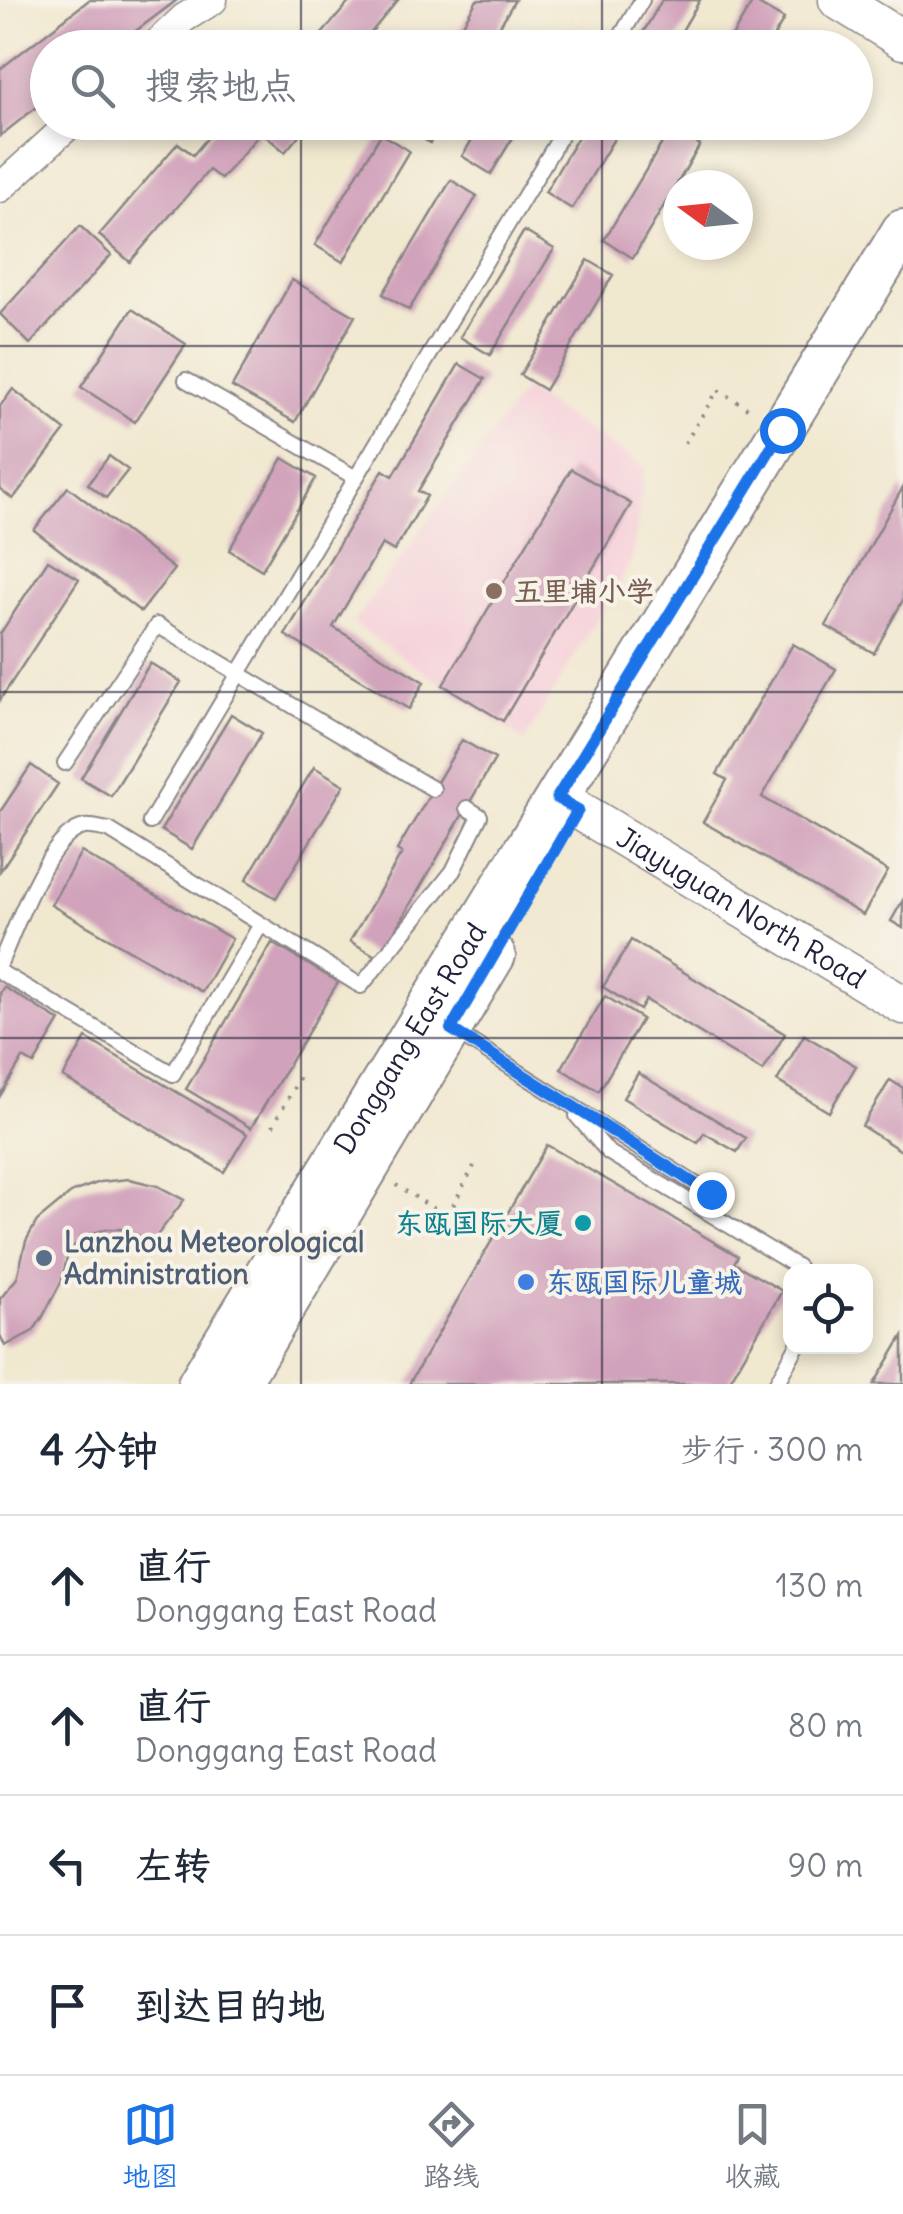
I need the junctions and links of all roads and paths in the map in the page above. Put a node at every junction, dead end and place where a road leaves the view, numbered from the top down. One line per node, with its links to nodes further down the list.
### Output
1 (213, 0): 4 (street)
2 (642, 0): 5 (lane)
3 (838, 0): 6 (main road)
4 (171, 30)
5 (624, 30)
6 (903, 40)
7 (52, 140): 9 (street)
8 (558, 140): 15 (lane)
9 (0, 188)
10 (903, 231): 13 (main road, Donggang East Road)
11 (903, 277): 19 (main road, Donggang East Road)
12 (186, 380): 15 (lane)
13 (782, 430): 14 (path); 19 (main road, Donggang East Road)
14 (685, 444)
15 (356, 478): 16 (lane)
16 (238, 674): 17 (lane); 18 (lane); 21 (lane)
17 (65, 763)
18 (433, 789)
19 (567, 804): 25 (main road, Jiayuguan North Road); 26 (main road, Donggang East Road); 35 (main road, Donggang East Road)
20 (467, 808): 22 (lane)
21 (150, 822)
22 (260, 926): 23 (lane); 24 (lane)
23 (0, 964)
24 (0, 972)
25 (903, 1005)
26 (451, 1029): 28 (lane); 31 (main road, Donggang East Road)
27 (303, 1071): 29 (path)
28 (566, 1103): 32 (lane); 33 (lane)
29 (273, 1126)
30 (476, 1162): 31 (path)
31 (366, 1166): 36 (main road, Donggang East Road)
32 (711, 1194)
33 (786, 1264)
34 (793, 1354): 37 (lane)
35 (198, 1384)
36 (238, 1384)
37 (776, 1384)

